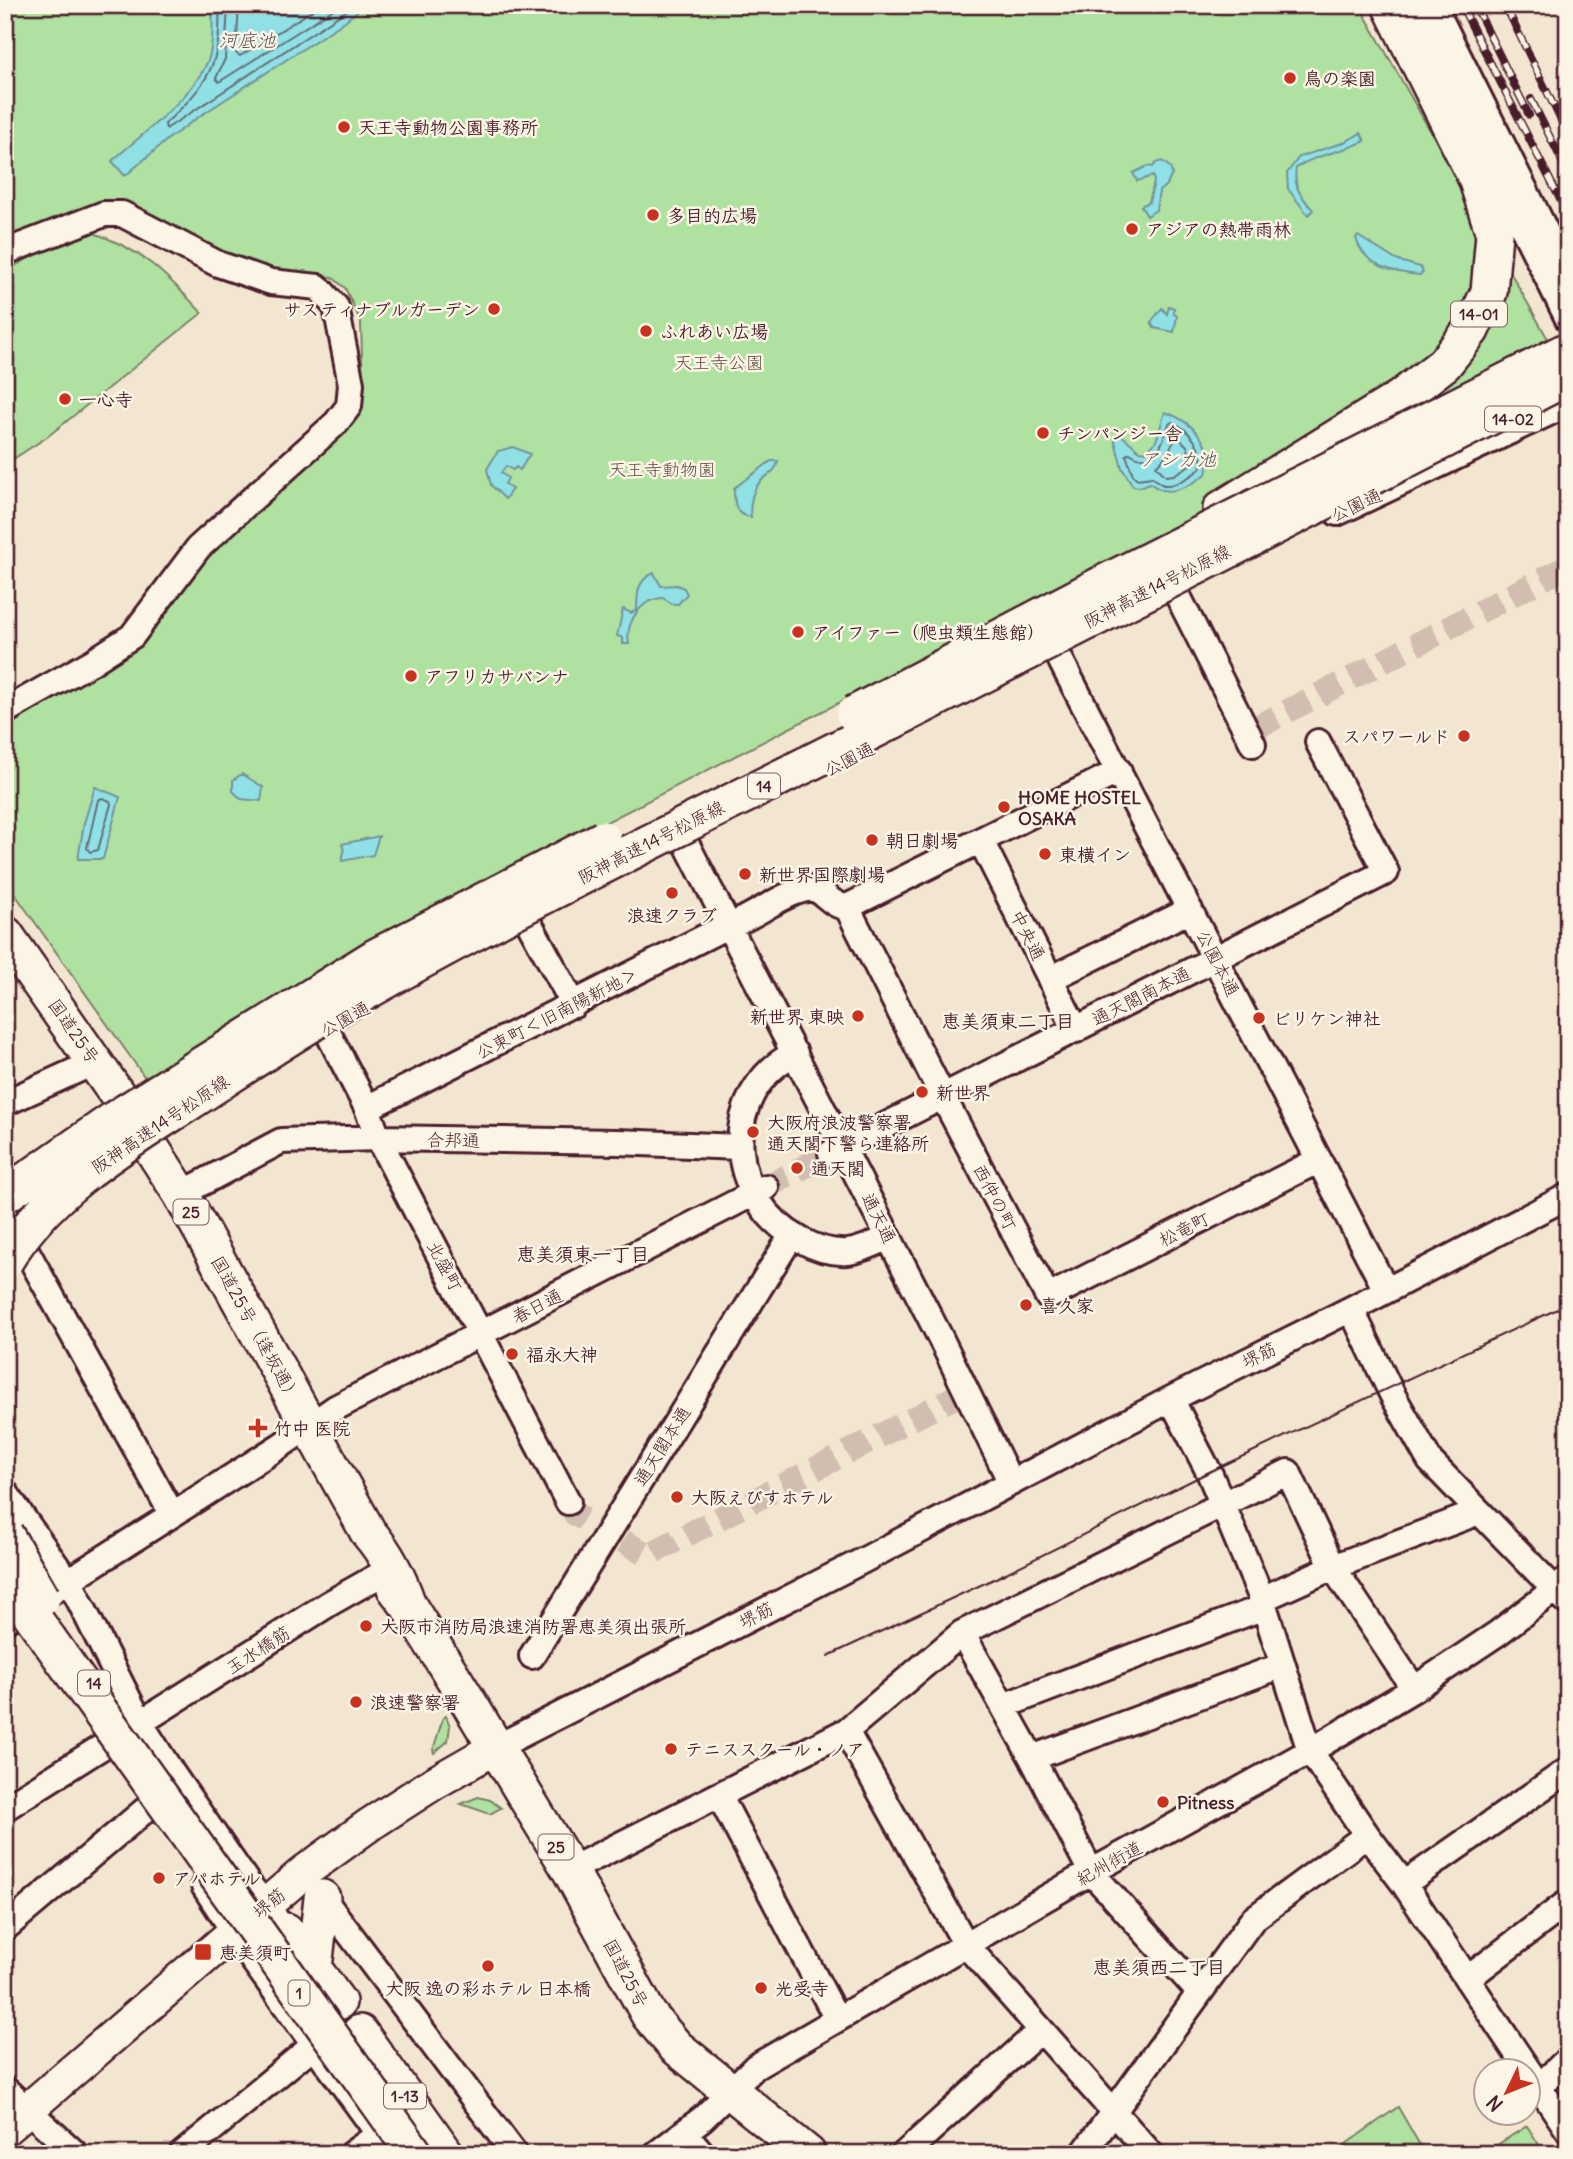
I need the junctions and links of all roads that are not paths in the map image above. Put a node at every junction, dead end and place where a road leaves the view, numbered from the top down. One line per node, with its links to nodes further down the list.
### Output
1 (1433, 5): 4 (street)
2 (1401, 13): 5 (street); 11 (highway, 14-01, bridge)
3 (5, 252): 14 (street)
4 (1568, 276)
5 (1568, 318)
6 (1568, 350): 11 (highway, 阪神高速14号松原線 / 14, bridge)
7 (1568, 377): 10 (highway, 阪神高速14号松原線 / 14, bridge)
8 (1568, 394): 10 (highway, 14-02, bridge)
9 (1568, 404): 12 (street, 公園通)
10 (1455, 435): 46 (highway, 阪神高速14号松原線 / 14, bridge)
11 (1104, 583): 43 (highway, 阪神高速14号松原線 / 14, bridge)
12 (1176, 592): 15 (street); 19 (street, 公園通)
13 (1060, 661): 17 (street, 公園本通)
14 (5, 711)
15 (1252, 735)
16 (1318, 742): 25 (street, 通天閣南本通)
17 (1119, 771): 18 (street); 21 (street, 公園本通)
18 (981, 841): 20 (street); 26 (street, 中央通)
19 (686, 843): 22 (street, 公園通); 23 (street, 通天通)
20 (847, 907): 23 (street, 公東町＜旧南陽新地＞); 32 (street, 西仲の町)
21 (1190, 910): 25 (street, 公園本通); 26 (street)
22 (528, 921): 27 (street); 28 (street, 公園通)
23 (738, 923): 27 (street, 公東町＜旧南陽新地＞); 30 (street, 通天通)
24 (5, 934): 31 (highway, 国道25号 / 25)
25 (1221, 955): 29 (street, 通天閣南本通); 39 (street, 公園本通)
26 (1050, 979): 29 (street, 中央通)
27 (574, 1005): 34 (street, 公東町＜旧南陽新地＞)
28 (326, 1029): 34 (street, 北盛町); 35 (street, 公園通)
29 (1076, 1030): 32 (street, 通天閣南本通)
30 (795, 1053): 37 (street); 38 (street, 通天通)
31 (95, 1062): 33 (street); 35 (highway, 国道25号 / 25)
32 (943, 1097): 38 (street, 通天閣南本通); 48 (street, 西仲の町)
33 (5, 1103)
34 (368, 1108): 36 (street, 北盛町)
35 (140, 1130): 41 (highway, 国道25号（逢坂通） / 25); 43 (street)
36 (378, 1138): 37 (street, 合邦通); 41 (street, 合邦通); 50 (street, 北盛町)
37 (739, 1147): 40 (street)
38 (837, 1150): 45 (street, 通天通)
39 (1313, 1150): 47 (street, 公園本通); 48 (street, 松竜町)
40 (760, 1191): 44 (street); 50 (street, 春日通)
41 (181, 1194): 52 (highway, 国道25号（逢坂通） / 25)
42 (1568, 1196): 47 (street, 堺筋)
43 (6, 1208): 58 (street)
44 (792, 1236): 45 (street); 70 (street, 通天閣本通)
45 (888, 1237): 53 (street, 通天通)
46 (5, 1261)
47 (1386, 1290): 49 (street, 堺筋)
48 (1048, 1297)
49 (1351, 1309): 51 (street, 堺筋); 57 (street)
50 (481, 1334): 52 (street, 春日通); 55 (street, 北盛町)
51 (1171, 1399): 53 (street, 堺筋); 56 (street)
52 (309, 1425): 58 (street, 春日通); 59 (highway, 国道25号（逢坂通） / 25)
53 (1011, 1483): 77 (street, 堺筋)
54 (5, 1492): 64 (street)
55 (568, 1502)
56 (1222, 1504): 61 (street); 66 (street); 69 (street)
57 (1479, 1512): 61 (street); 65 (street)
58 (172, 1514): 64 (street, 春日通)
59 (368, 1532): 63 (highway, 国道25号（逢坂通） / 25); 67 (highway, 国道25号（逢坂通） / 25)
60 (5, 1534): 84 (highway, 14, bridge)
61 (1333, 1567): 66 (street); 72 (street)
62 (5, 1578): 84 (highway, 1, bridge)
63 (375, 1578): 67 (highway, 国道25号（逢坂通） / 25); 74 (street, 玉水橋筋)
64 (68, 1581): 68 (street, 春日通); 74 (street)
65 (1564, 1590): 72 (street, 紀州街道)
66 (1263, 1603): 71 (street); 73 (street)
67 (408, 1605): 77 (highway, 国道25号（逢坂通） / 25)
68 (8, 1614): 76 (street)
69 (962, 1633): 73 (street); 75 (street)
70 (531, 1656)
71 (1283, 1665): 78 (street); 79 (street)
72 (1414, 1689): 78 (street, 紀州街道)
73 (1003, 1706): 79 (street)
74 (147, 1721): 76 (street, 玉水橋筋); 93 (street)
75 (846, 1731): 81 (street); 94 (street)
76 (110, 1743): 82 (street); 83 (street)
77 (495, 1748): 86 (highway, 国道25号 / 25); 89 (main road, 堺筋)
78 (1310, 1751): 85 (street); 87 (street, 紀州街道)
79 (1032, 1758): 87 (street)
80 (1568, 1770): 88 (street)
81 (719, 1795): 86 (street); 99 (street)
82 (150, 1806): 91 (street); 92 (street)
83 (5, 1808)
84 (184, 1831): 117 (highway, 1, bridge)
85 (1367, 1835): 88 (street); 97 (street)
86 (570, 1870): 107 (highway, 国道25号 / 25)
87 (1091, 1872): 94 (street, 紀州街道); 97 (street)
88 (1404, 1884): 96 (street)
89 (314, 1885): 93 (highway); 93 (main road, 堺筋); 119 (street)
90 (1568, 1902): 96 (street)
91 (5, 1928)
92 (234, 1932): 93 (main road, 堺筋); 95 (street); 108 (main road, 堺筋)
93 (289, 1941): 95 (street); 98 (highway); 102 (street)
94 (966, 1945): 99 (street, 紀州街道); 100 (street)
95 (265, 1976): 102 (street)
96 (1466, 1979): 103 (street)
97 (1199, 1992): 109 (street)
98 (338, 2002)
99 (837, 2019): 107 (street, 紀州街道)
100 (1040, 2031): 109 (street); 123 (street)
101 (362, 2036): 118 (highway, 1-13)
102 (320, 2040): 112 (street); 114 (street)
103 (1521, 2058)
104 (1568, 2059): 105 (street)
105 (1542, 2084)
106 (1542, 2089): 110 (street)
107 (731, 2093): 111 (street, 紀州街道); 122 (highway, 国道25号 / 25)
108 (13, 2108): 113 (street)
109 (1114, 2113): 124 (street); 125 (street)
110 (1568, 2130)
111 (684, 2132): 120 (street, 紀州街道); 121 (street)
112 (387, 2138): 115 (street); 116 (street)
113 (76, 2154)
114 (182, 2154)
115 (351, 2154)
116 (409, 2154)
117 (415, 2154)
118 (446, 2154)
119 (514, 2154)
120 (656, 2154)
121 (703, 2154)
122 (808, 2154)
123 (904, 2154)
124 (1083, 2154)
125 (1152, 2154)

